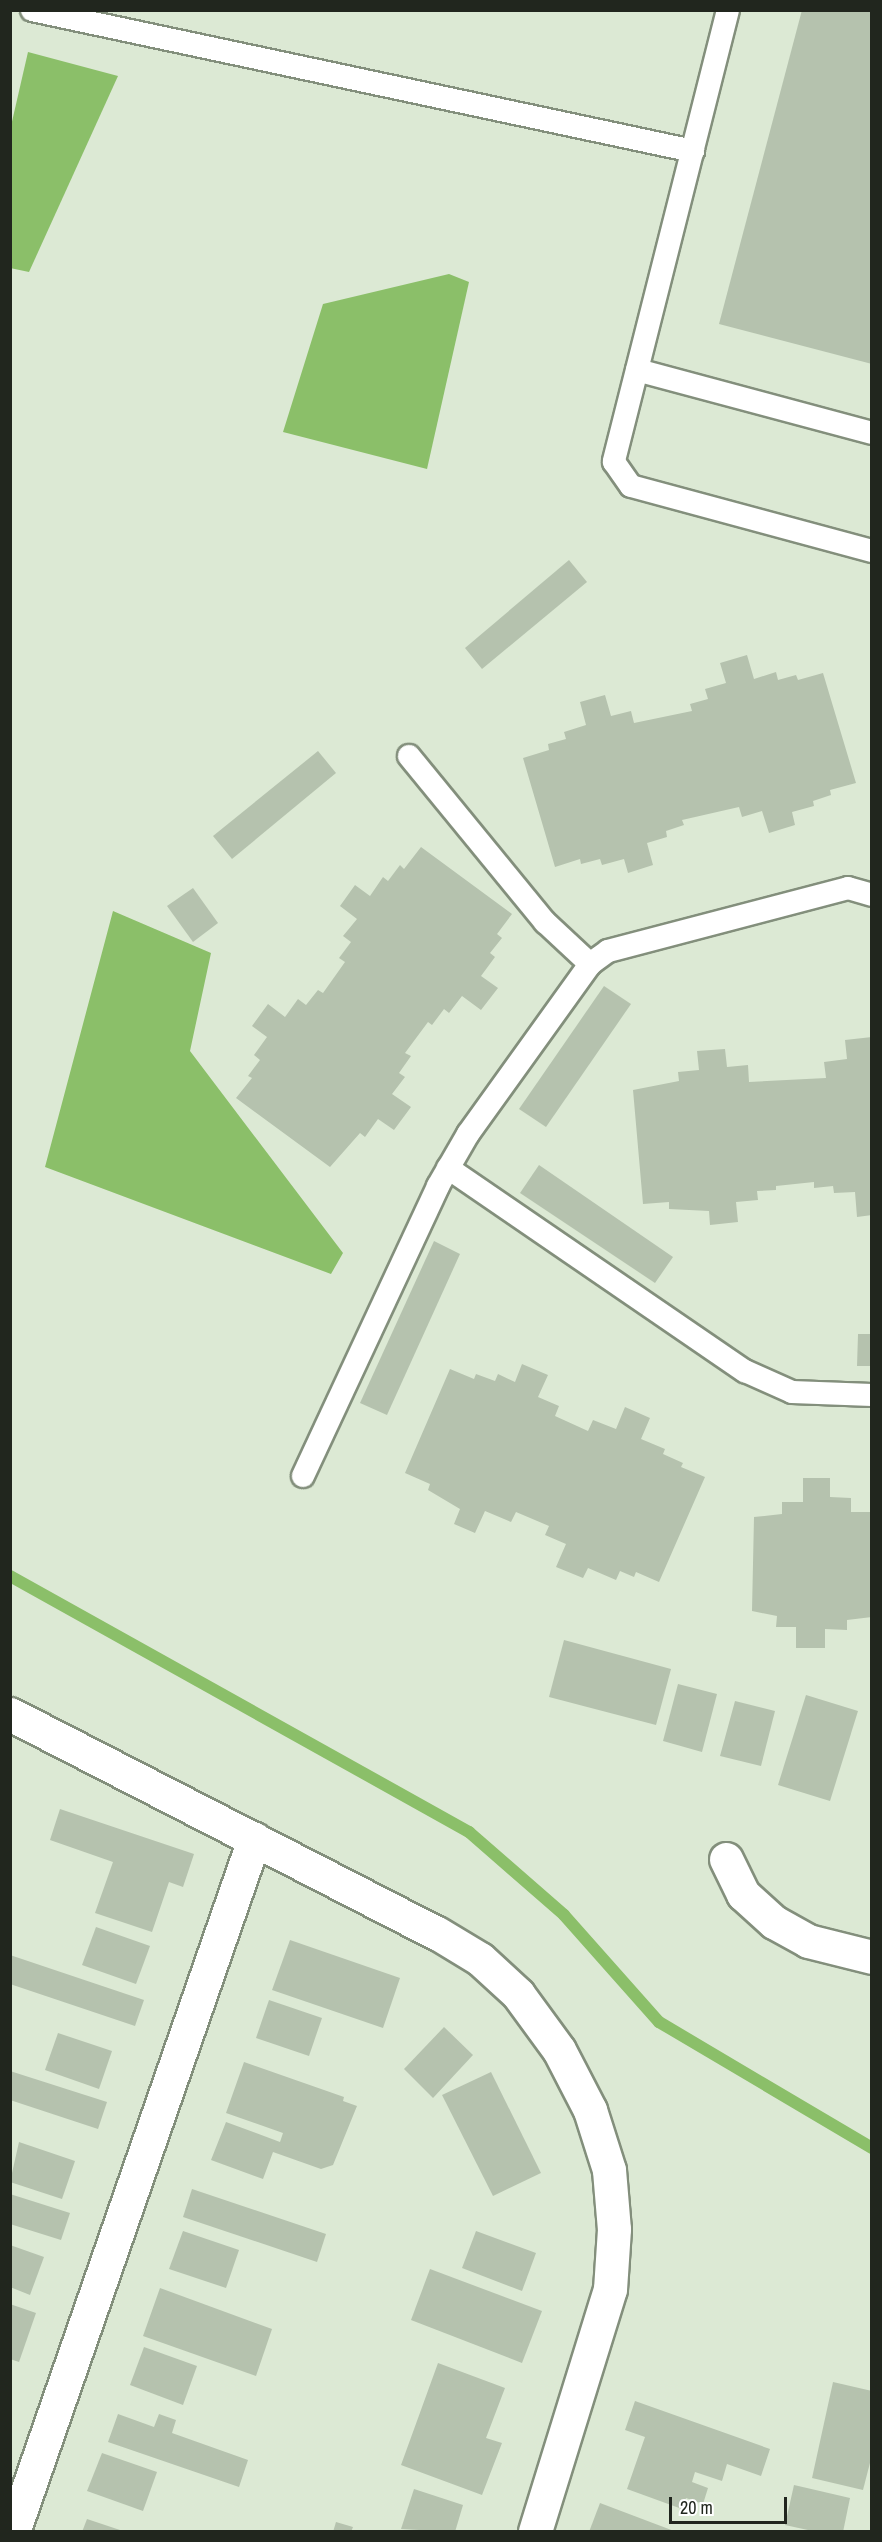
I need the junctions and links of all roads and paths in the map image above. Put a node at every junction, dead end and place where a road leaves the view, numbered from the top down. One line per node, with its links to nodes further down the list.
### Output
1 (32, 10): 3 (lane)
2 (728, 10): 3 (lane)
3 (693, 151): 4 (lane)
4 (637, 370): 5 (lane); 6 (lane)
5 (872, 433)
6 (872, 551)
7 (409, 756): 9 (lane)
8 (872, 895): 9 (lane)
9 (590, 964): 10 (lane)
10 (448, 1168): 11 (lane); 12 (lane)
11 (872, 1395)
12 (303, 1476)
13 (10, 1714): 14 (street)
14 (254, 1839): 17 (street); 18 (street)
15 (726, 1859): 16 (street)
16 (872, 1957)
17 (13, 2532)
18 (535, 2532)

